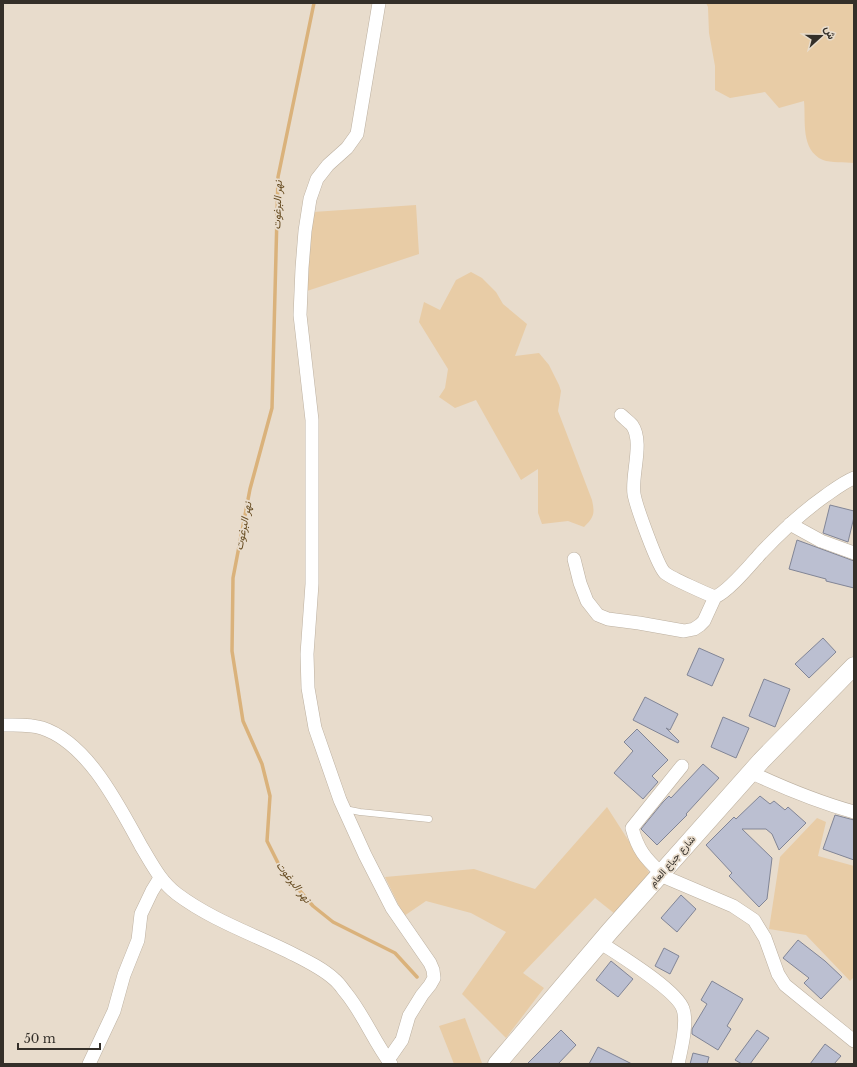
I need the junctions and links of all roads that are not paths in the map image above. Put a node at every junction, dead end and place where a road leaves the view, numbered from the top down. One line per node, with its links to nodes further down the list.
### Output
1 (379, 3): 12 (street)
2 (621, 415): 7 (street)
3 (854, 478): 4 (street)
4 (790, 524): 5 (street); 7 (street)
5 (854, 553)
6 (574, 559): 7 (street)
7 (715, 596)
8 (854, 666): 11 (main road, شارع جباع العام)
9 (3, 725): 16 (street)
10 (682, 766): 15 (street)
11 (750, 772): 13 (street); 15 (main road, شارع جباع العام)
12 (344, 809): 14 (lane); 19 (street)
13 (854, 812)
14 (429, 818)
15 (661, 874): 17 (main road, شارع جباع العام); 18 (street)
16 (160, 878): 19 (street); 20 (street)
17 (601, 943): 21 (main road, شارع جباع العام); 22 (street)
18 (854, 1041)
19 (390, 1062)
20 (89, 1064)
21 (497, 1064)
22 (678, 1064)

